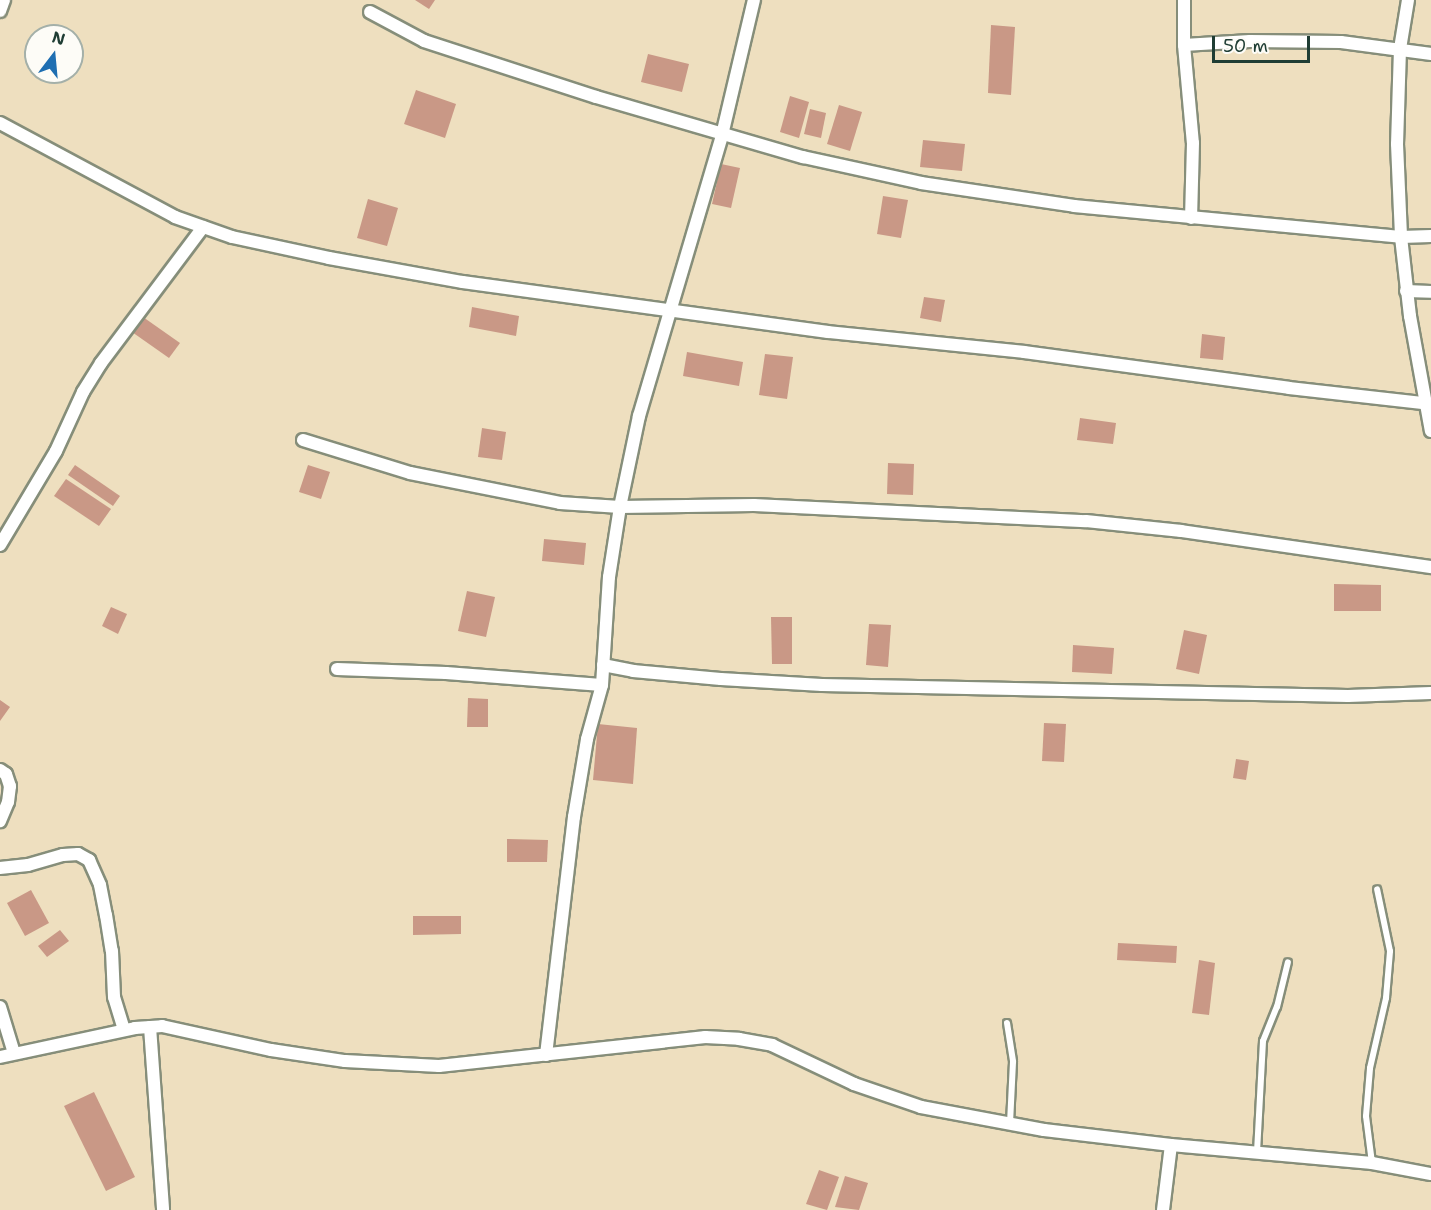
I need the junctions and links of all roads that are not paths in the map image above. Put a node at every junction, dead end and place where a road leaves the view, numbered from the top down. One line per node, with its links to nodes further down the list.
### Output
1 (4, 0): 5 (street)
2 (754, 0): 11 (street)
3 (1184, 0): 7 (street)
4 (1407, 0): 8 (street)
5 (0, 11)
6 (370, 12): 11 (street)
7 (1184, 45): 8 (street); 12 (street)
8 (1400, 49): 9 (street); 15 (street)
9 (1431, 54)
10 (0, 123): 13 (street)
11 (722, 135): 12 (street); 18 (street)
12 (1191, 218): 15 (street)
13 (203, 227): 18 (street); 23 (street)
14 (1431, 236): 15 (street)
15 (1401, 237): 16 (street)
16 (1406, 291): 17 (street); 19 (street)
17 (1431, 292)
18 (669, 309): 19 (street); 22 (street)
19 (1429, 404): 20 (street)
20 (1431, 431)
21 (303, 440): 22 (street)
22 (620, 507): 24 (street); 25 (street)
23 (0, 545)
24 (1431, 567)
25 (603, 665): 27 (street); 28 (street)
26 (337, 669): 27 (street)
27 (602, 685): 39 (street)
28 (1431, 693)
29 (0, 770): 30 (street)
30 (0, 821)
31 (0, 868): 37 (street)
32 (1377, 890): 44 (lane)
33 (1288, 962): 43 (lane)
34 (0, 1008): 38 (street)
35 (1007, 1023): 41 (lane)
36 (150, 1027): 37 (street); 39 (street); 46 (street)
37 (124, 1030): 38 (street)
38 (14, 1053): 40 (street)
39 (546, 1055): 41 (street)
40 (0, 1057)
41 (1010, 1123): 42 (street)
42 (1171, 1145): 43 (street); 47 (street)
43 (1257, 1152): 44 (street)
44 (1372, 1163): 45 (street)
45 (1431, 1174)
46 (163, 1210)
47 (1163, 1210)

